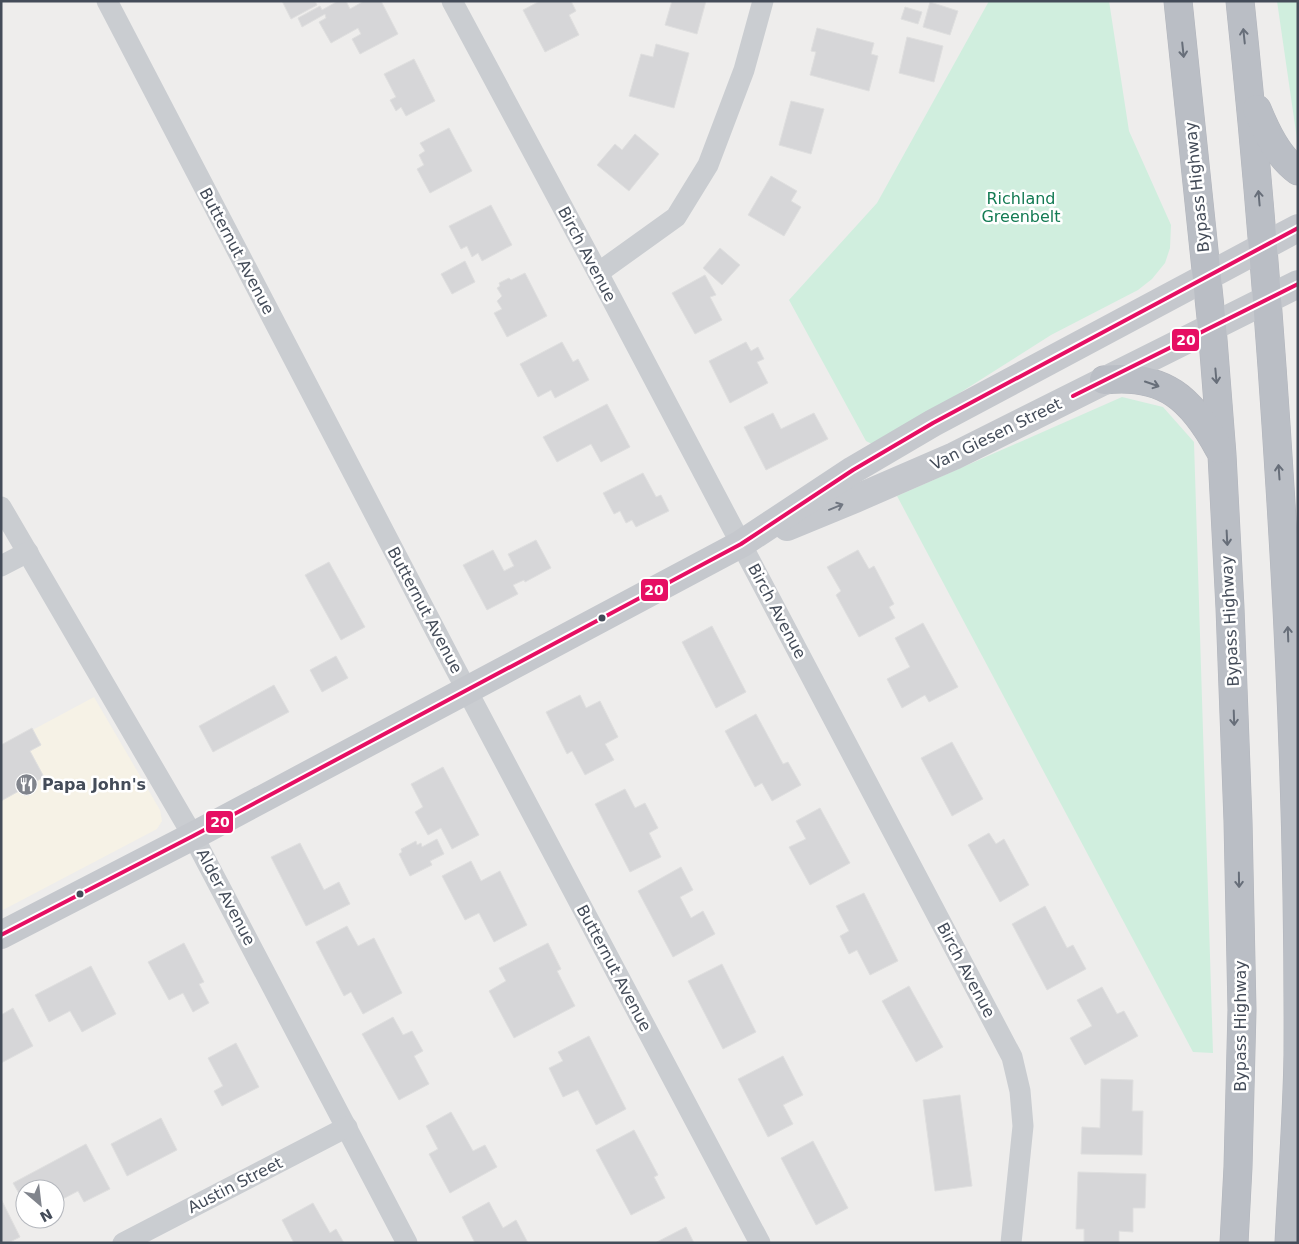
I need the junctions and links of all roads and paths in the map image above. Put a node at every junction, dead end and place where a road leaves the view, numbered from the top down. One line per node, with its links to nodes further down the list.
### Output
1 (107, 1): 21 (street, Butternut Avenue)
2 (452, 1): 10 (street, Birch Avenue)
3 (763, 1): 10 (street)
4 (1178, 1): 11 (highway, Bypass Highway, one-way to 11)
5 (1240, 1): 6 (highway, one-way to 5)
6 (1250, 92): 7 (highway); 9 (highway, one-way to 6)
7 (1298, 171)
8 (1298, 228): 9 (main road, Van Giesen Street)
9 (1264, 246): 11 (main road, Van Giesen Street); 13 (highway)
10 (598, 273): 18 (street, Birch Avenue)
11 (1206, 276): 14 (highway, Bypass Highway); 18 (main road, Van Giesen Street)
12 (1298, 284): 13 (main road, Van Giesen Street)
13 (1268, 300): 14 (main road, Van Giesen Street); 30 (highway, one-way to 13)
14 (1212, 327): 15 (main road, Van Giesen Street); 16 (highway, Bypass Highway, one-way to 16)
15 (1104, 380): 16 (highway, one-way to 16); 18 (main road, Van Giesen Street, one-way to 15)
16 (1222, 455): 29 (highway, Bypass Highway, one-way to 29)
17 (1, 507): 19 (street, Alder Avenue)
18 (741, 544): 21 (main road, Van Giesen Street); 28 (street, Birch Avenue)
19 (28, 552): 20 (street); 22 (street, Alder Avenue)
20 (1, 566)
21 (467, 689): 22 (main road, Van Giesen Street); 27 (street, Butternut Avenue)
22 (193, 836): 23 (main road, Van Giesen Street); 24 (street, Alder Avenue)
23 (1, 935)
24 (347, 1127): 25 (street, Austin Street); 26 (street, Alder Avenue)
25 (123, 1243)
26 (407, 1243)
27 (760, 1243)
28 (1011, 1243)
29 (1234, 1243)
30 (1289, 1243)

